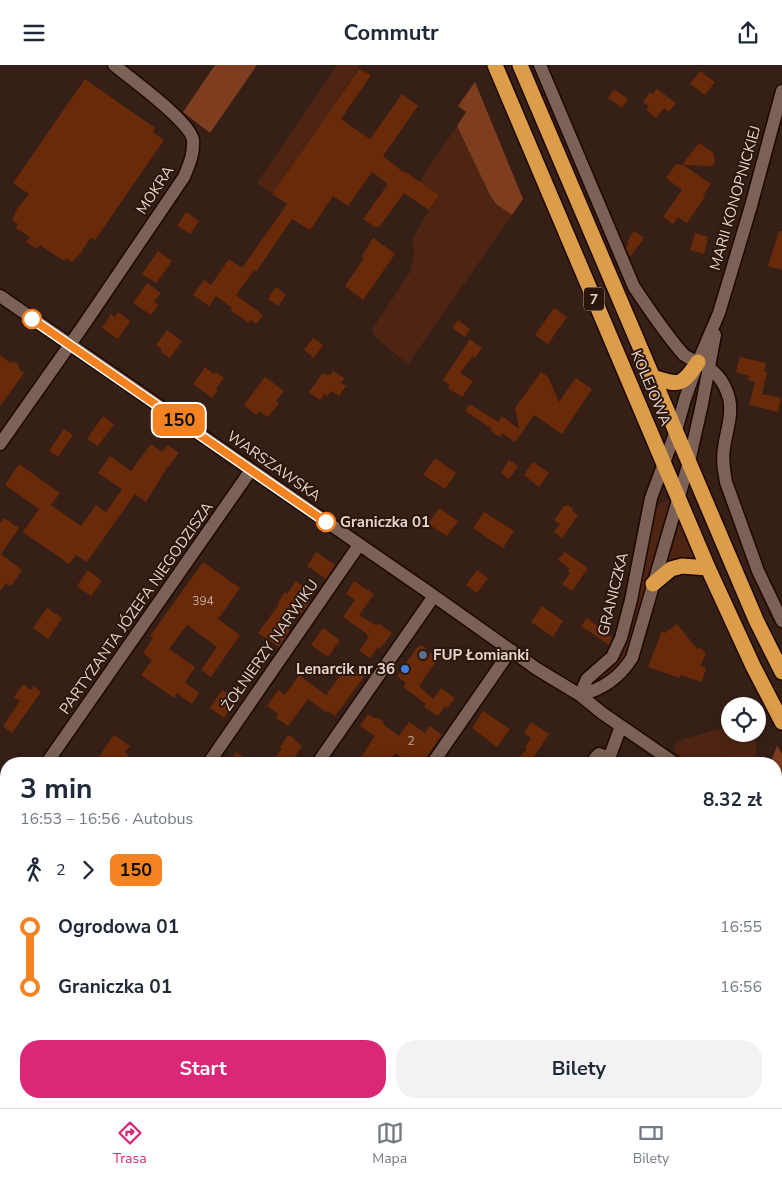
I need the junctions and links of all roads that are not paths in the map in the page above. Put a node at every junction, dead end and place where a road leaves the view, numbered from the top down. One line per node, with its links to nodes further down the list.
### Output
1 (114, 65): 7 (street, MOKRA)
2 (495, 65): 13 (highway, KOLEJOWA / 7)
3 (520, 65): 9 (highway, KOLEJOWA / 7)
4 (540, 65): 8 (street)
5 (782, 91): 8 (street, MARII KONOPNICKIEJ)
6 (0, 296): 7 (street, WARSZAWSKA)
7 (70, 345): 11 (street, MOKRA); 14 (street, WARSZAWSKA)
8 (704, 365): 9 (highway); 10 (street, MARII KONOPNICKIEJ); 12 (street, MARII KONOPNICKIEJ); 20 (street)
9 (653, 377): 10 (highway, KOLEJOWA / 7)
10 (676, 431): 12 (highway, KOLEJOWA / 7); 13 (street, GRANICZKA)
11 (0, 444)
12 (689, 462): 15 (street); 22 (highway, KOLEJOWA / 7)
13 (664, 465): 15 (highway, KOLEJOWA / 7); 23 (street, GRANICZKA)
14 (251, 470): 16 (street, WARSZAWSKA); 26 (street, PARTYZANTA JÓZEFA NIEGODZISZA)
15 (679, 499): 17 (highway, KOLEJOWA / 7); 18 (street)
16 (359, 545): 19 (street, WARSZAWSKA); 27 (street, ŻOŁNIERZY NARWIKU)
17 (708, 569): 18 (highway); 24 (highway, KOLEJOWA / 7)
18 (653, 584): 23 (street)
19 (434, 596): 21 (street, WARSZAWSKA); 28 (street)
20 (782, 621)
21 (512, 650): 23 (street, WARSZAWSKA); 29 (street)
22 (782, 672)
23 (580, 695): 25 (street)
24 (782, 722)
25 (621, 726): 30 (street); 31 (street)
26 (51, 757)
27 (213, 757)
28 (322, 757)
29 (437, 757)
30 (609, 757)
31 (666, 757)

